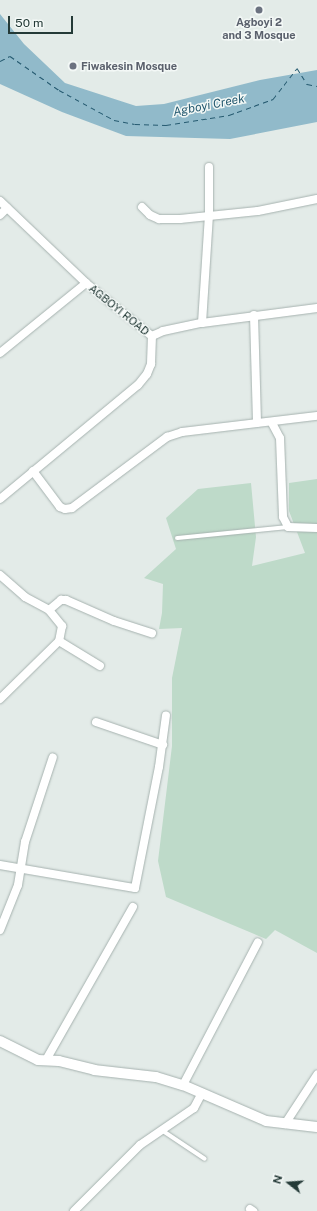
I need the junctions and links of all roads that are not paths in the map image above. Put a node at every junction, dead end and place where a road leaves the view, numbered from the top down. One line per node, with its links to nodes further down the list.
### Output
1 (209, 167): 7 (street)
2 (317, 199): 7 (street)
3 (0, 201): 5 (street, AGBOYI ROAD)
4 (142, 207): 7 (street)
5 (7, 208): 6 (street); 8 (street, AGBOYI ROAD)
6 (0, 215)
7 (209, 216): 11 (street)
8 (86, 283): 12 (street, AGBOYI ROAD); 13 (street)
9 (317, 308): 10 (street, AGBOYI ROAD)
10 (254, 315): 11 (street, AGBOYI ROAD); 15 (street)
11 (202, 323): 12 (street, AGBOYI ROAD)
12 (152, 336): 17 (street)
13 (0, 353)
14 (317, 416): 16 (street)
15 (257, 423): 16 (street); 17 (street)
16 (272, 423): 19 (street)
17 (33, 471): 18 (street)
18 (0, 499)
19 (288, 527): 20 (street); 21 (lane)
20 (317, 528)
21 (177, 538)
22 (0, 575): 23 (street)
23 (49, 610): 24 (street); 25 (street)
24 (152, 633)
25 (59, 641): 26 (street); 27 (street)
26 (100, 666)
27 (0, 699)
28 (166, 715): 30 (street)
29 (96, 722): 30 (street)
30 (163, 746): 33 (street)
31 (53, 758): 33 (street)
32 (0, 865): 33 (street)
33 (21, 868): 35 (street)
34 (133, 907): 38 (street)
35 (0, 930)
36 (258, 942): 40 (street)
37 (0, 1041): 38 (street)
38 (46, 1060): 40 (street)
39 (317, 1074): 42 (street)
40 (183, 1085): 41 (street)
41 (202, 1093): 42 (street); 44 (street)
42 (285, 1124): 43 (street)
43 (317, 1127)
44 (162, 1131): 45 (lane); 46 (street)
45 (205, 1159)
46 (74, 1211)

